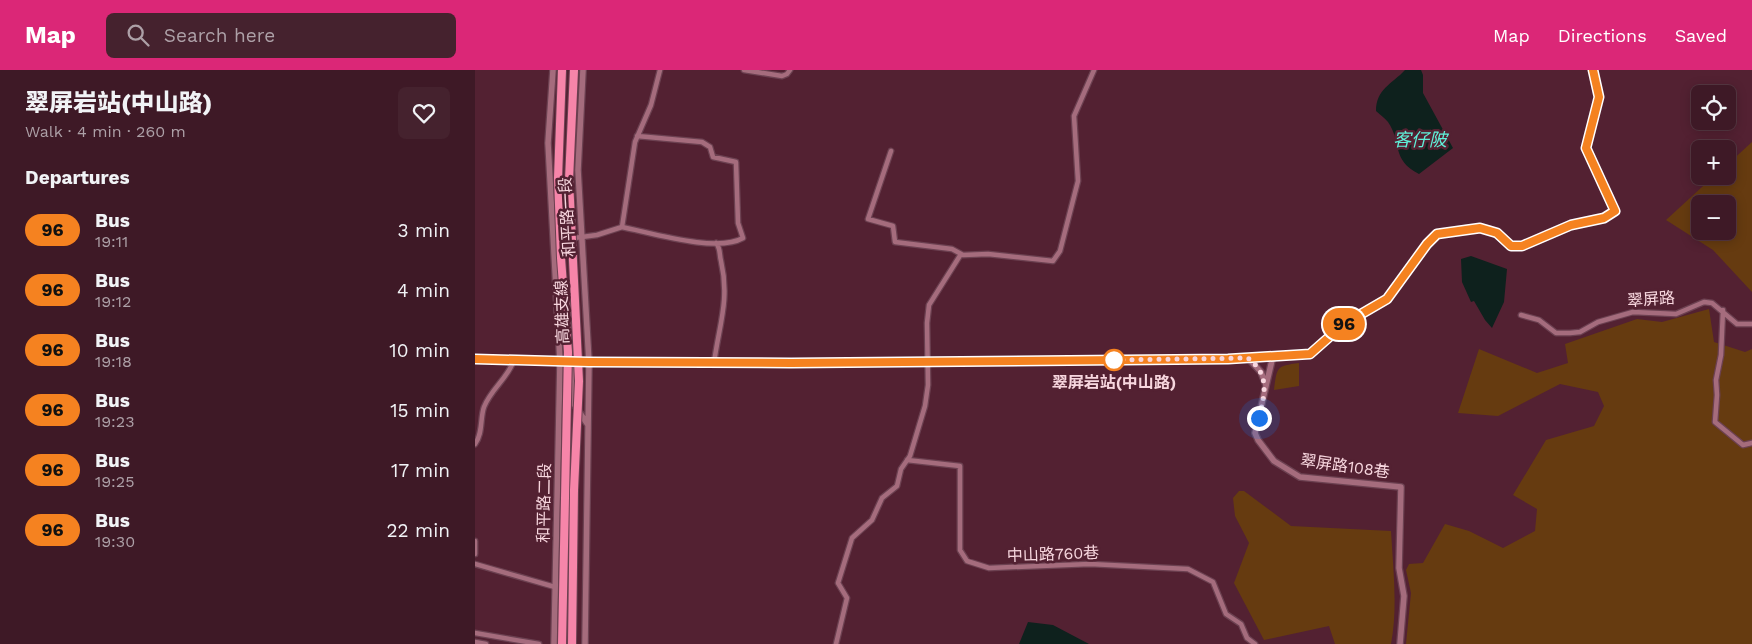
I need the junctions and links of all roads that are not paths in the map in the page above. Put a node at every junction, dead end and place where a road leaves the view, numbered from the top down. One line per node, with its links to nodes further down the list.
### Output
1 (553, 70): 14 (street, 和平路一段)
2 (562, 70): 44 (highway, 高雄支線, bridge)
3 (574, 70): 45 (highway, 高雄支線, bridge)
4 (583, 70): 13 (street, 和平路一段)
5 (661, 70): 10 (street)
6 (744, 70): 7 (street)
7 (790, 70)
8 (1094, 70): 16 (street)
9 (1593, 70): 21 (street)
10 (637, 136): 12 (street); 15 (street)
11 (891, 151): 16 (street)
12 (622, 227): 13 (street); 15 (street)
13 (582, 237): 14 (street); 27 (street, 和平路一段)
14 (553, 241): 17 (street, 和平路一段)
15 (716, 243): 29 (street)
16 (961, 254): 28 (street)
17 (555, 286): 25 (street, 和平路一段); 26 (street)
18 (1723, 310): 19 (street, 翠屏路); 20 (street, 翠屏路); 32 (street)
19 (1521, 315)
20 (1752, 324)
21 (1273, 356): 22 (street); 30 (street, 翠屏路108巷)
22 (1248, 358): 28 (street); 30 (street)
23 (475, 359): 24 (street)
24 (513, 360): 25 (street); 33 (street)
25 (560, 362): 26 (street); 38 (street, 和平路二段)
26 (573, 362): 27 (street); 31 (street)
27 (589, 362): 29 (street); 31 (street)
28 (928, 362): 29 (street); 34 (street)
29 (714, 363)
30 (1266, 387): 49 (street, 翠屏路108巷)
31 (588, 425): 46 (street)
32 (1752, 443)
33 (475, 444)
34 (907, 460): 47 (street); 48 (street, 中山路760巷)
35 (475, 542): 36 (street)
36 (475, 554)
37 (475, 564): 38 (street)
38 (555, 587): 43 (street, 和平路二段)
39 (475, 633): 42 (street)
40 (475, 642): 41 (street)
41 (486, 644)
42 (539, 644)
43 (554, 644)
44 (562, 644)
45 (573, 644)
46 (585, 644)
47 (835, 644)
48 (1255, 644)
49 (1400, 644)

